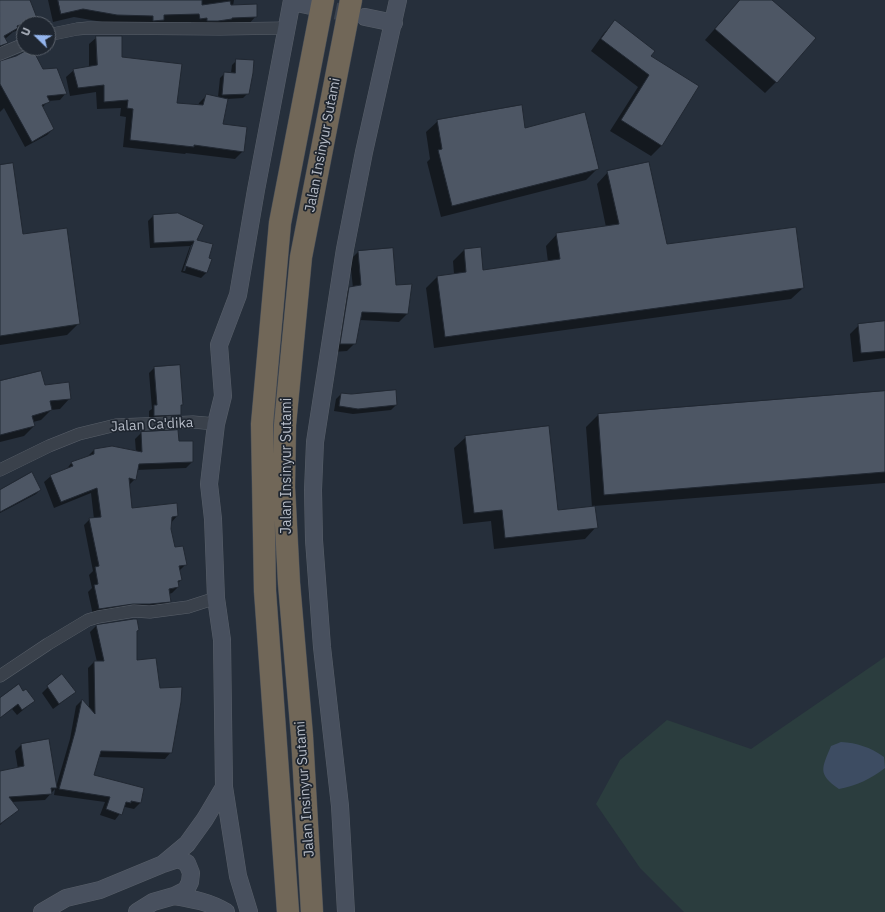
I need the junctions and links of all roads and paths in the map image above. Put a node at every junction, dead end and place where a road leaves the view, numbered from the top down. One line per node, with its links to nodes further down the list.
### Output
1 (398, 0): 5 (street)
2 (292, 1): 3 (street); 6 (street)
3 (317, 3): 21 (highway, Jalan Insinyur Sutami)
4 (358, 8): 5 (street); 22 (highway, Jalan Insinyur Sutami)
5 (394, 23): 23 (street)
6 (287, 28): 7 (street); 10 (street)
7 (56, 33)
8 (16, 47): 9 (street)
9 (0, 54)
10 (216, 424): 11 (street, Jalan Ca'dika); 12 (street)
11 (0, 470)
12 (216, 598): 13 (street); 14 (street)
13 (0, 676)
14 (224, 787): 15 (street); 20 (street)
15 (163, 864): 16 (street); 17 (street)
16 (174, 896): 18 (street); 19 (street)
17 (42, 912)
18 (136, 912)
19 (226, 912)
20 (248, 912)
21 (288, 912)
22 (312, 912)
23 (346, 912)

